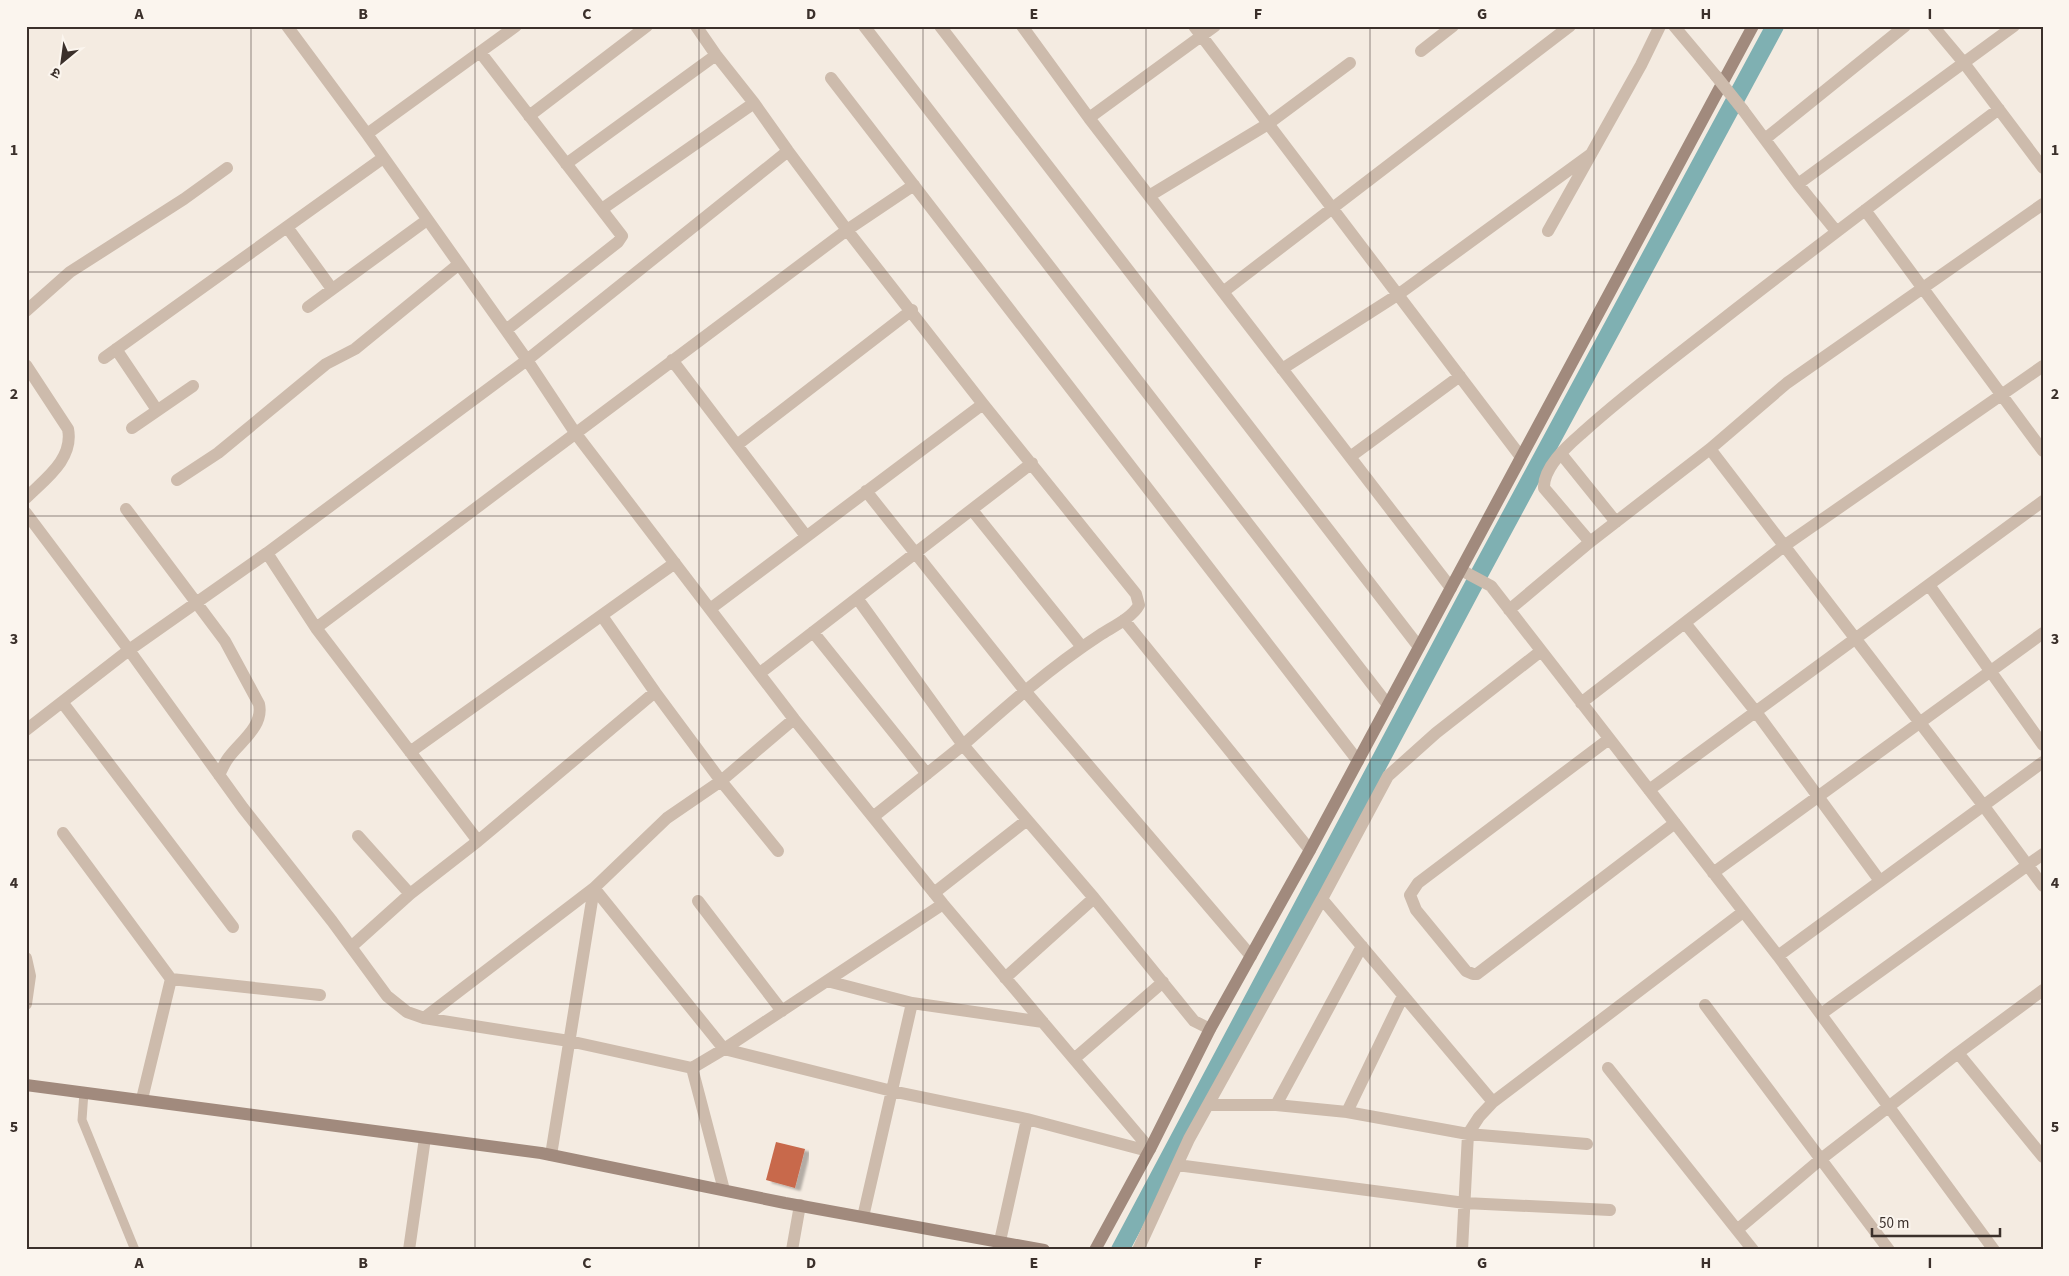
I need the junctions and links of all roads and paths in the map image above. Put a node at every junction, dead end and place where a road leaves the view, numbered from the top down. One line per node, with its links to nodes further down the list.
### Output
1 (287, 26): 29 (street)
2 (516, 26): 19 (street)
3 (646, 26): 26 (street)
4 (696, 26): 20 (street)
5 (864, 26): 117 (street)
6 (940, 26): 108 (street)
7 (1022, 26): 27 (street)
8 (1215, 26): 17 (street)
9 (1453, 26): 18 (street)
10 (1570, 26): 41 (street)
11 (1660, 26): 32 (street)
12 (1674, 26): 30 (street, bridge)
13 (1753, 26): 77 (street)
14 (1905, 26): 30 (street)
15 (1933, 26): 22 (street)
16 (2014, 26): 22 (street)
17 (1198, 31): 27 (street); 28 (street)
18 (1421, 51)
19 (480, 52): 26 (street); 29 (street)
20 (716, 55): 24 (street); 34 (street)
21 (1350, 63): 28 (street)
22 (1964, 63): 25 (street); 37 (street)
23 (831, 78): 38 (street)
24 (754, 103): 31 (street); 42 (street)
25 (1999, 110): 36 (street); 43 (street)
26 (529, 116): 34 (street)
27 (1089, 118): 39 (street)
28 (1268, 124): 39 (street); 41 (street)
29 (367, 134): 33 (street)
30 (1764, 139): 37 (street)
31 (788, 151): 46 (street); 60 (street)
32 (1591, 154): 47 (street); 53 (street)
33 (383, 158): 44 (street); 45 (street)
34 (566, 164): 42 (street)
35 (226, 168): 56 (street)
36 (2043, 168)
37 (1798, 184): 48 (street)
38 (914, 185): 46 (street); 126 (street)
39 (1149, 196): 52 (street)
40 (2043, 204): 50 (street)
41 (1333, 208): 52 (street); 53 (street)
42 (602, 209): 57 (street)
43 (1865, 210): 48 (street); 50 (street)
44 (427, 220): 49 (street); 51 (street)
45 (287, 227): 51 (street); 58 (street)
46 (847, 230): 55 (street); 61 (street)
47 (1548, 231)
48 (1836, 231): 75 (street)
49 (459, 264): 57 (street); 79 (street)
50 (1923, 288): 67 (street); 73 (street)
51 (332, 289): 54 (street)
52 (1223, 292): 64 (street)
53 (1399, 294): 64 (street); 65 (street)
54 (308, 307)
55 (912, 310): 68 (street); 72 (street)
56 (26, 311)
57 (506, 330): 60 (street)
58 (116, 349): 59 (street); 69 (street)
59 (104, 358)
60 (527, 360): 71 (street); 90 (street)
61 (672, 360): 71 (street); 72 (street)
62 (26, 365): 81 (street)
63 (2043, 366): 67 (street)
64 (1282, 369): 76 (street)
65 (1460, 376): 76 (street); 77 (street)
66 (193, 386): 69 (street)
67 (2002, 395): 74 (street); 89 (street)
68 (983, 404): 78 (street); 80 (street)
69 (157, 410): 70 (street)
70 (132, 428)
71 (576, 434): 92 (street); 103 (street)
72 (737, 445): 87 (street)
73 (1710, 449): 86 (street); 89 (street)
74 (2043, 451)
75 (1562, 454): 86 (street); 88 (street)
76 (1350, 456): 95 (street)
77 (1521, 458): 93 (street)
78 (1032, 463): 84 (street); 101 (street)
79 (177, 480)
80 (866, 492): 87 (street); 91 (street)
81 (26, 498)
82 (2043, 501): 94 (street)
83 (126, 509): 97 (street)
84 (972, 510): 91 (street); 107 (street)
85 (26, 513): 109 (street)
86 (1616, 522): 88 (street)
87 (806, 536): 98 (street)
88 (1590, 542): 99 (street)
89 (1784, 546): 102 (street); 106 (street)
90 (267, 553): 97 (street); 103 (street)
91 (916, 553): 96 (street); 113 (street)
92 (675, 563): 98 (street); 100 (street)
93 (1466, 572): 95 (street); 99 (street)
94 (1929, 585): 106 (street); 111 (street)
95 (1451, 588): 108 (street)
96 (857, 598): 104 (street); 123 (street)
97 (196, 603): 109 (street); 129 (street)
98 (710, 609): 112 (street)
99 (1509, 610): 110 (street)
100 (602, 616): 114 (street); 125 (street)
101 (1124, 620): 107 (street); 140 (street)
102 (1685, 623): 116 (street); 118 (street)
103 (316, 628): 125 (street)
104 (813, 632): 112 (street); 128 (street)
105 (2043, 632): 111 (street)
106 (1855, 638): 118 (street); 120 (street)
107 (1082, 647): 113 (street)
108 (1419, 647): 117 (street)
109 (129, 650): 115 (street); 129 (street)
110 (1542, 652): 116 (street); 151 (street)
111 (1990, 670): 120 (street); 124 (street)
112 (760, 673): 119 (street)
113 (1025, 691): 123 (street); 158 (street)
114 (654, 692): 130 (street); 139 (street)
115 (62, 702): 121 (street); 155 (street)
116 (1582, 703): 122 (street)
117 (1388, 705): 126 (street)
118 (1756, 712): 131 (street); 132 (street)
119 (794, 719): 130 (street); 134 (street)
120 (1919, 721): 132 (street); 133 (street)
121 (26, 730)
122 (1610, 739): 131 (street); 136 (street)
123 (963, 745): 128 (street); 135 (street)
124 (2043, 745)
125 (410, 752): 139 (street)
126 (1358, 761): 140 (street)
127 (2043, 762): 133 (street)
128 (927, 774): 134 (street)
129 (219, 775): 157 (street)
130 (721, 781): 141 (street); 147 (street)
131 (1649, 790): 136 (street)
132 (1818, 796): 144 (street); 145 (street)
133 (1983, 805): 143 (street); 145 (street)
134 (873, 817): 148 (street)
135 (1027, 820): 148 (street); 150 (street)
136 (1675, 823): 144 (street)
137 (63, 833): 162 (street)
138 (358, 836): 149 (street)
139 (478, 841): 149 (street)
140 (1310, 850): 158 (street)
141 (778, 851)
142 (2043, 854): 143 (street)
143 (2027, 865): 146 (street); 172 (street)
144 (1713, 873): 154 (street)
145 (1880, 881): 159 (street)
146 (2043, 886)
147 (594, 888): 173 (street); 176 (street); 177 (street)
148 (934, 893): 153 (street)
149 (410, 894): 157 (street)
150 (1094, 898): 161 (street); 164 (street)
151 (1322, 899): 156 (street); 187 (street)
152 (698, 901): 171 (street)
153 (943, 904): 161 (street); 163 (street)
154 (1743, 912): 159 (street); 186 (street)
155 (233, 927)
156 (1362, 946): 167 (street); 188 (street)
157 (351, 947): 173 (street)
158 (1251, 956): 175 (street)
159 (1778, 956): 172 (street)
160 (26, 958): 168 (street)
161 (1005, 978): 174 (street)
162 (171, 979): 166 (street); 185 (street)
163 (827, 981): 169 (street); 171 (street)
164 (1163, 982): 175 (street); 179 (street)
165 (2043, 990): 178 (street)
166 (320, 995)
167 (1403, 996): 186 (street); 190 (street)
168 (27, 1002)
169 (912, 1003): 174 (street); 183 (street)
170 (1705, 1004): 199 (street)
171 (782, 1011): 177 (street)
172 (1822, 1014): 189 (street)
173 (424, 1018): 176 (street)
174 (1043, 1022): 179 (street)
175 (1210, 1029): 196 (street)
176 (569, 1041): 180 (street); 197 (street)
177 (724, 1049): 180 (street); 183 (street)
178 (1958, 1053): 189 (street); 194 (street)
179 (1074, 1059): 196 (street)
180 (692, 1068): 201 (street)
181 (1608, 1068): 206 (street)
182 (26, 1085): 184 (street)
183 (892, 1091): 191 (street); 205 (street)
184 (84, 1092): 185 (street); 209 (lane)
185 (142, 1099): 193 (street)
186 (1493, 1102): 192 (street)
187 (1208, 1105): 188 (street); 200 (street)
188 (1276, 1105): 190 (street)
189 (1889, 1106): 199 (street); 217 (street)
190 (1347, 1112): 192 (street)
191 (1027, 1119): 196 (street); 207 (street)
192 (1468, 1134): 195 (street); 202 (street)
193 (425, 1138): 197 (street); 208 (street)
194 (2038, 1142): 198 (street)
195 (1587, 1144)
196 (1149, 1150): 212 (street)
197 (551, 1155): 201 (street)
198 (2043, 1157)
199 (1821, 1159): 206 (street); 216 (street)
200 (1177, 1165): 202 (street); 213 (street)
201 (724, 1190): 203 (street)
202 (1465, 1203): 204 (street); 214 (street)
203 (800, 1206): 205 (street); 210 (street)
204 (1610, 1210)
205 (863, 1217): 207 (street)
206 (1738, 1230): 215 (street)
207 (1000, 1241): 211 (street)
208 (412, 1249)
209 (135, 1250)
210 (792, 1250)
211 (1044, 1250)
212 (1095, 1250)
213 (1138, 1250)
214 (1462, 1250)
215 (1753, 1250)
216 (1890, 1250)
217 (1994, 1250)

